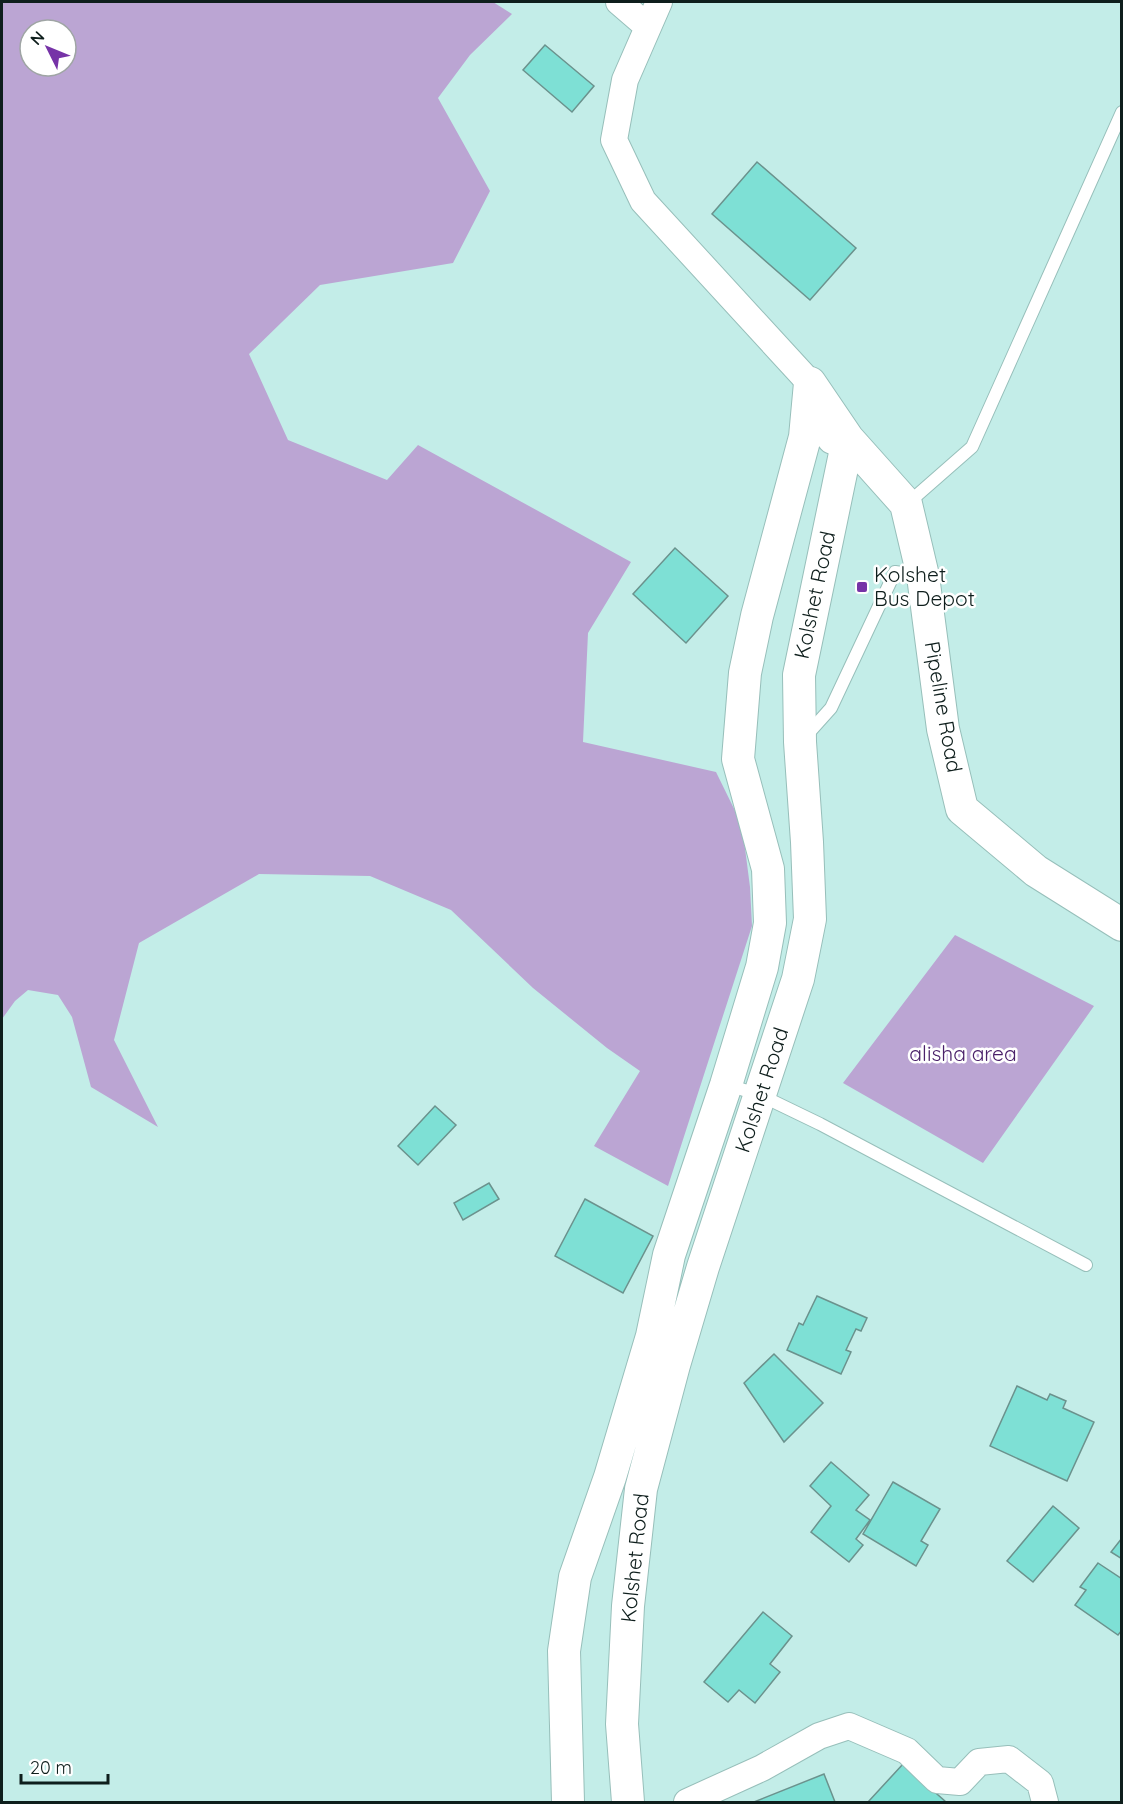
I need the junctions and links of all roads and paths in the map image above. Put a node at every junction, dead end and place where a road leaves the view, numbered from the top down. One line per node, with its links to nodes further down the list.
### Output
1 (619, 2): 3 (street)
2 (659, 2): 3 (street)
3 (648, 27): 5 (street)
4 (1122, 112): 8 (lane)
5 (810, 383): 6 (street, Kolshet Road); 7 (street)
6 (805, 436): 7 (street); 12 (street, Kolshet Road)
7 (848, 439): 8 (street, Pipeline Road); 10 (street, Kolshet Road)
8 (906, 504): 9 (street, Pipeline Road)
9 (923, 576): 10 (lane); 13 (street, Pipeline Road)
10 (800, 742): 11 (street, Kolshet Road)
11 (810, 919): 12 (street); 15 (street, Kolshet Road)
12 (770, 922): 14 (street, Kolshet Road)
13 (1122, 925)
14 (726, 1085): 15 (lane); 16 (street, Kolshet Road)
15 (760, 1095): 17 (lane); 18 (street, Kolshet Road)
16 (669, 1255): 18 (street); 19 (street, Kolshet Road)
17 (1086, 1265)
18 (703, 1267): 20 (street, Kolshet Road)
19 (610, 1478): 20 (street); 21 (street, Kolshet Road)
20 (641, 1489): 22 (street, Kolshet Road)
21 (568, 1803)
22 (628, 1803)
23 (687, 1803): 24 (street)
24 (1045, 1803)

